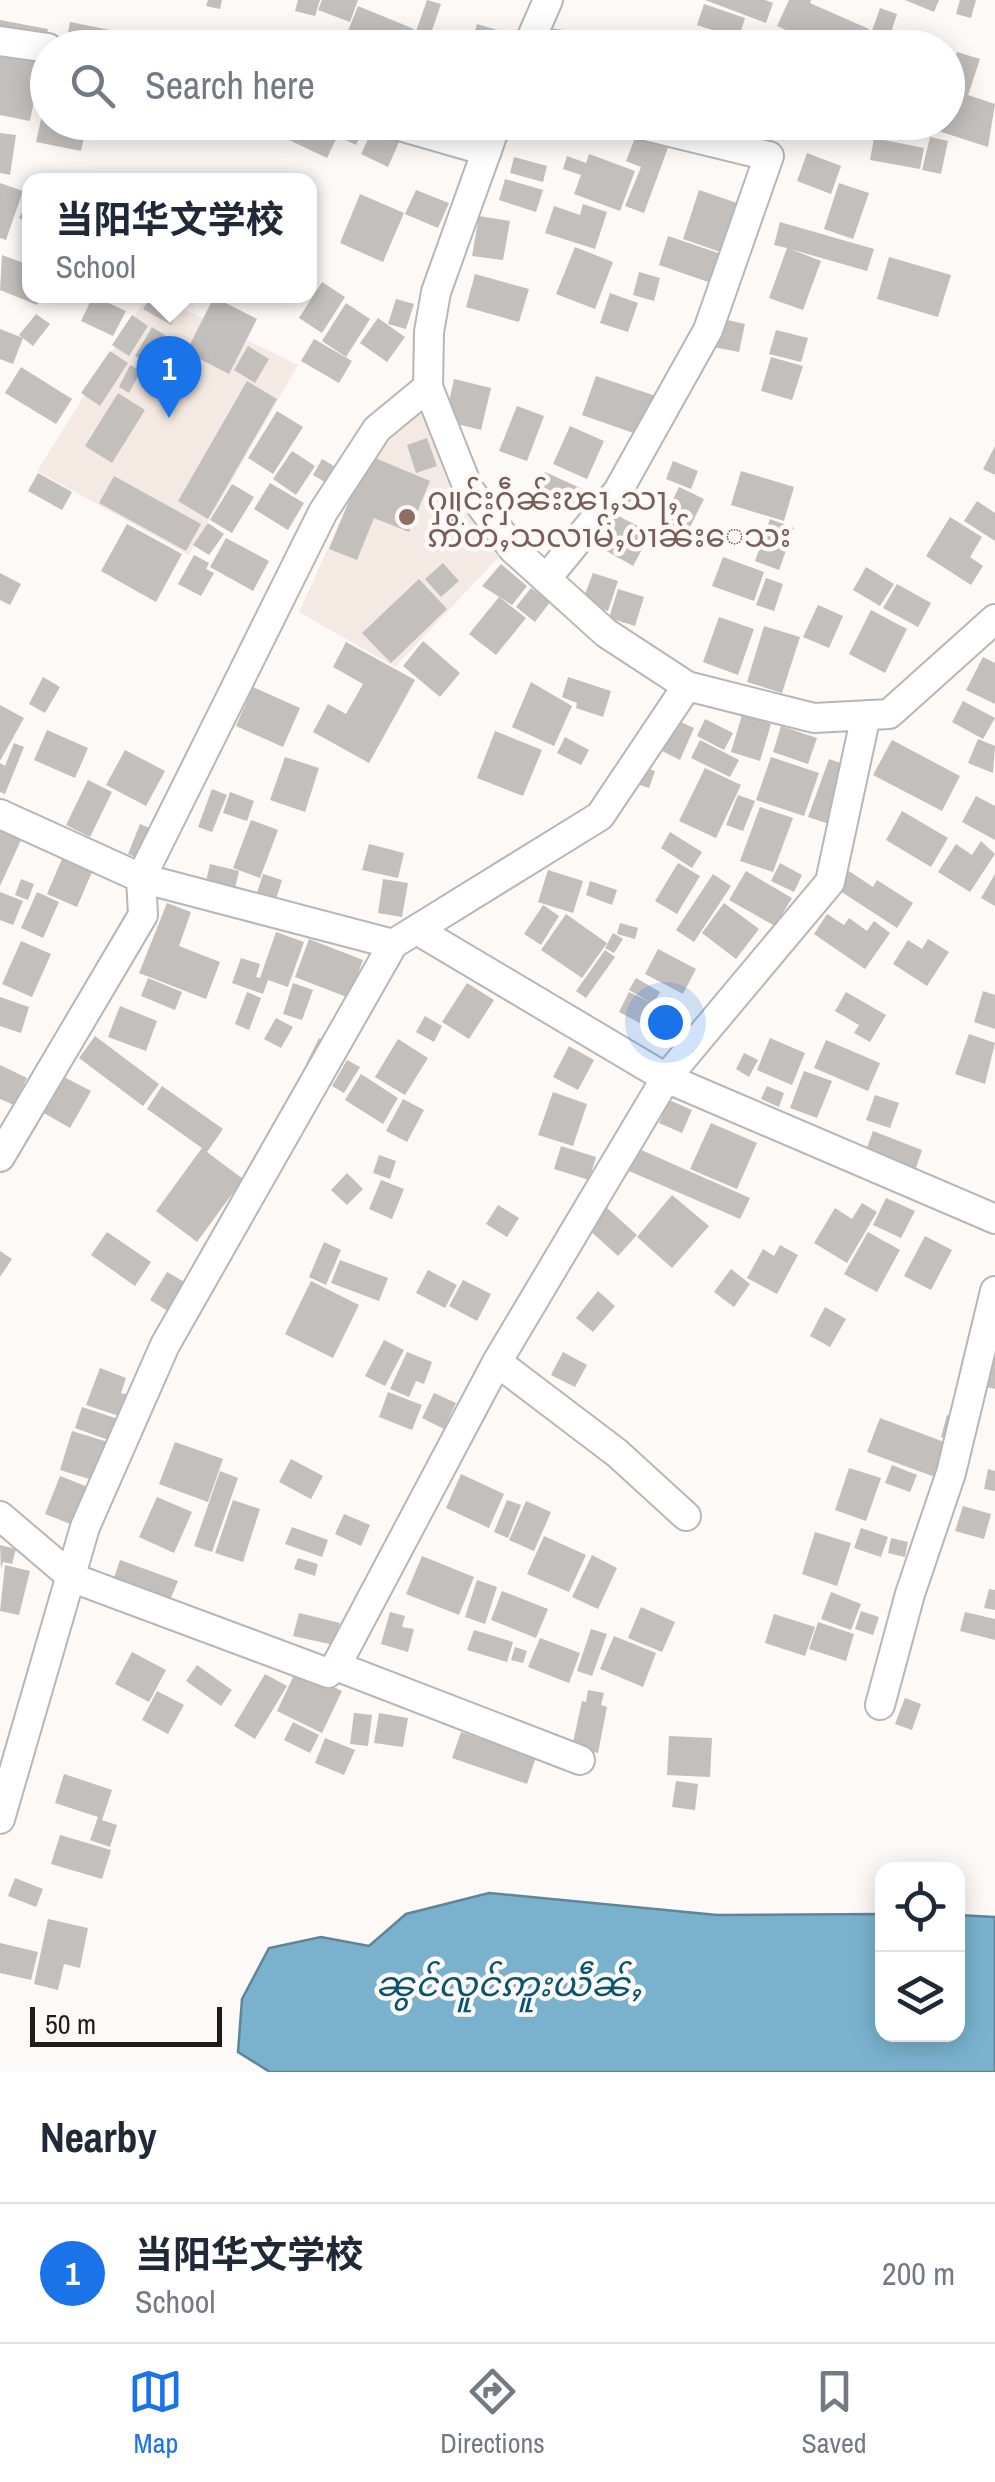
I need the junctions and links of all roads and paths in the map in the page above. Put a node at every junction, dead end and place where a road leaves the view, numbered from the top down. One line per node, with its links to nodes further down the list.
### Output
1 (548, 0): 2 (street)
2 (535, 30)
3 (0, 41): 4 (street)
4 (30, 45)
5 (449, 140): 8 (street)
6 (491, 140): 8 (street)
7 (703, 140): 10 (street)
8 (487, 151): 9 (street)
9 (428, 386): 10 (street); 15 (street)
10 (546, 579): 12 (street)
11 (995, 619): 13 (street)
12 (686, 686): 13 (street); 16 (street)
13 (866, 715): 17 (street)
14 (0, 814): 15 (street)
15 (141, 878): 16 (street); 18 (street)
16 (405, 937): 17 (street); 24 (street)
17 (666, 1078): 19 (street); 21 (street)
18 (0, 1158)
19 (995, 1219)
20 (995, 1291): 26 (street)
21 (497, 1362): 23 (street); 25 (street)
22 (0, 1516): 24 (street)
23 (686, 1516)
24 (73, 1578): 25 (street); 28 (street)
25 (336, 1666): 27 (street)
26 (880, 1705)
27 (580, 1760)
28 (0, 1819)

